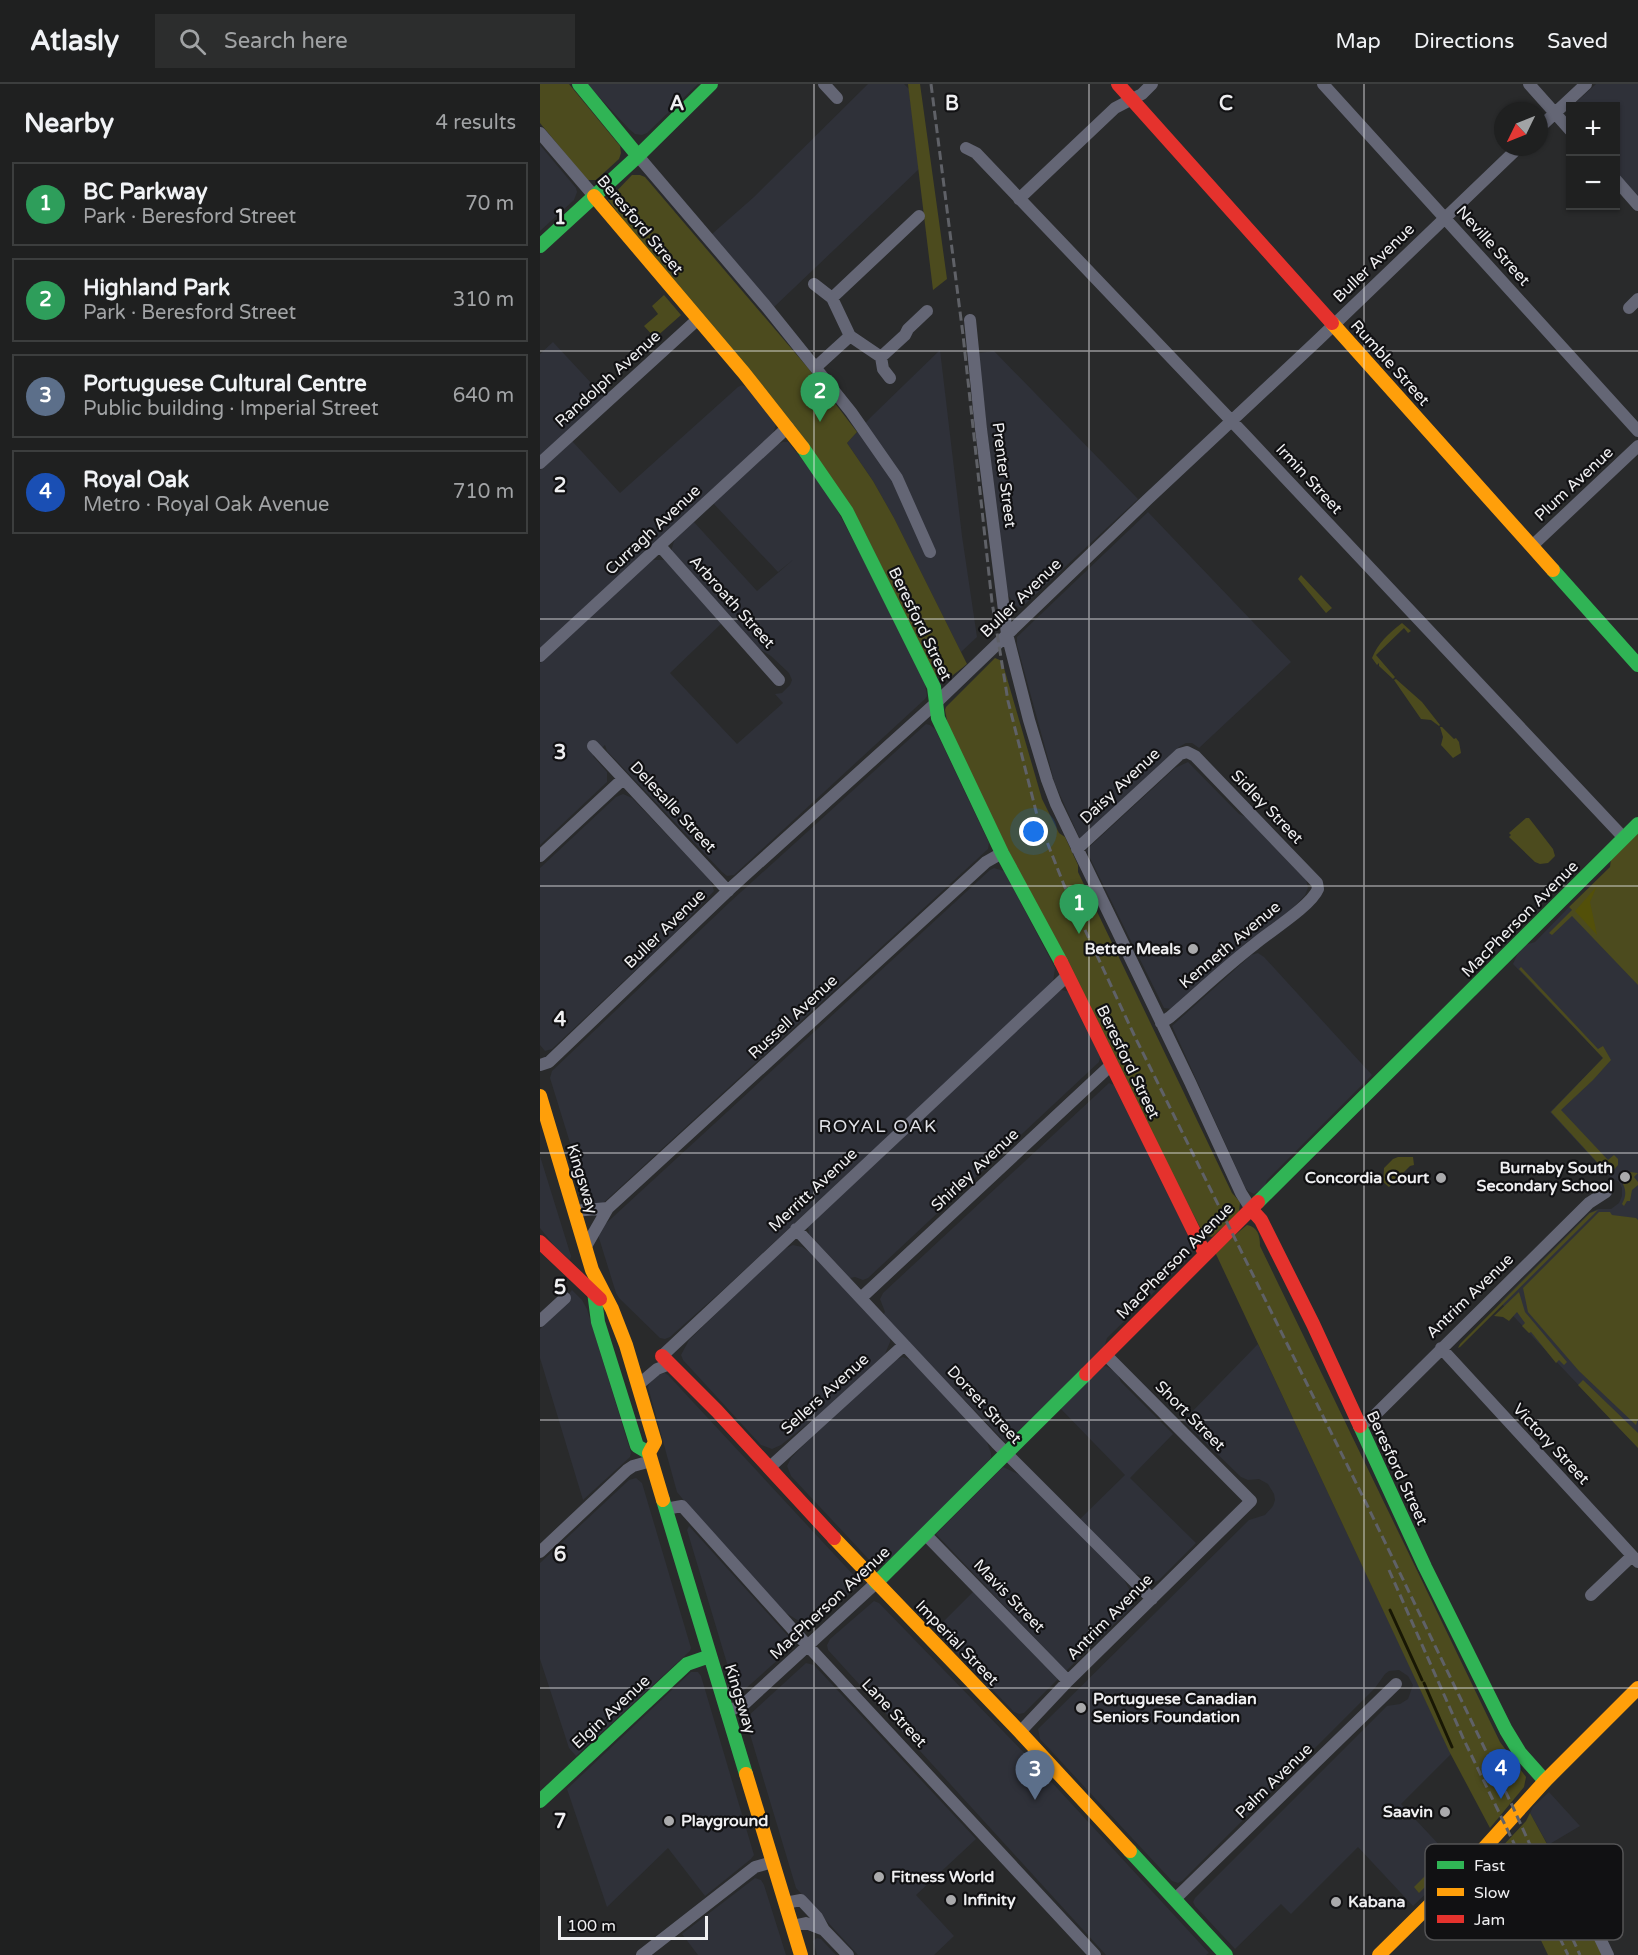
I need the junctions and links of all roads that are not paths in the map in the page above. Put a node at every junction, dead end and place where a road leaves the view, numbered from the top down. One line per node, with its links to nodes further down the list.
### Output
1 (579, 84): 16 (street)
2 (711, 84): 16 (street)
3 (824, 84): 9 (street)
4 (1118, 84): 10 (street, Rumble Street)
5 (1152, 84): 10 (street)
6 (1323, 84): 23 (street, Neville Street)
7 (1529, 84): 11 (street)
8 (1586, 84): 11 (street)
9 (837, 98)
10 (1131, 99): 20 (street); 30 (street, Rumble Street)
11 (1555, 113): 12 (street); 13 (street)
12 (1548, 120)
13 (1566, 125)
14 (540, 133): 19 (street, Beresford Street)
15 (966, 148): 20 (street, Irmin Street)
16 (638, 156): 19 (street); 33 (street)
17 (1509, 156): 23 (street, Buller Avenue)
18 (1620, 185): 21 (street)
19 (594, 196): 24 (street); 28 (street, Beresford Street)
20 (1019, 199): 35 (street, Irmin Street)
21 (1638, 205)
22 (920, 216): 26 (street)
23 (1445, 217): 30 (street, Buller Avenue); 37 (street, Neville Street)
24 (540, 246)
25 (814, 284): 26 (street)
26 (832, 298): 31 (street)
27 (927, 311): 32 (street)
28 (698, 320): 36 (street, Beresford Street); 39 (street, Randolph Avenue)
29 (970, 320): 43 (street, Prenter Street)
30 (1333, 325): 35 (street, Buller Avenue); 41 (street, Rumble Street)
31 (850, 336): 32 (street); 33 (street)
32 (881, 357): 34 (street)
33 (816, 367): 42 (street)
34 (890, 378)
35 (1231, 420): 43 (street, Buller Avenue); 52 (street, Irmin Street)
36 (788, 428): 40 (street, Curragh Avenue); 47 (street, Beresford Street)
37 (1638, 431)
38 (1638, 446): 41 (street, Plum Avenue)
39 (540, 464)
40 (660, 546): 44 (street, Curragh Avenue); 46 (street, Arbroath Street)
41 (1532, 546): 45 (street, Rumble Street)
42 (930, 552)
43 (1007, 634): 47 (street, Buller Avenue); 53 (street, Beresford Street)
44 (540, 656)
45 (1638, 665)
46 (779, 680)
47 (937, 702): 54 (street, Beresford Street); 57 (street, Buller Avenue)
48 (593, 746): 50 (street, Delesalle Street)
49 (1187, 752): 53 (street, Daisy Avenue); 56 (street, Sidley Street)
50 (623, 779): 55 (street); 57 (street, Delesalle Street)
51 (1638, 824): 52 (street, MacPherson Avenue)
52 (1624, 838): 65 (street, MacPherson Avenue)
53 (1077, 849): 59 (street, Beresford Street)
54 (1002, 853): 58 (street, Beresford Street); 64 (street, Russell Avenue)
55 (540, 856)
56 (1318, 890): 59 (street, Kenneth Avenue)
57 (728, 891): 60 (street, Buller Avenue)
58 (1068, 975): 61 (street, Beresford Street); 67 (street, Merritt Avenue)
59 (1161, 1023): 65 (street, Beresford Street)
60 (540, 1065)
61 (1111, 1065): 70 (street, Beresford Street); 74 (street, Shirley Avenue)
62 (540, 1096): 66 (street, Kingsway)
63 (1606, 1192): 78 (street, Antrim Avenue)
64 (608, 1208): 66 (street); 69 (street, Russell Avenue)
65 (1251, 1209): 70 (street, MacPherson Avenue); 82 (street, Beresford Street)
66 (574, 1211): 69 (street, Kingsway)
67 (796, 1229): 74 (street, Dorset Street); 80 (street, Merritt Avenue)
68 (540, 1242): 72 (street)
69 (585, 1248): 71 (street, Kingsway)
70 (1205, 1254): 79 (street, MacPherson Avenue)
71 (592, 1270): 72 (street, Kingsway); 75 (street, Kingsway)
72 (594, 1293): 75 (street); 84 (street, Kingsway)
73 (565, 1298): 76 (street)
74 (861, 1298): 77 (street, Dorset Street)
75 (612, 1310): 81 (street, Kingsway)
76 (540, 1321)
77 (904, 1345): 83 (street, Dorset Street); 85 (street, Sellers Avenue)
78 (1441, 1348): 82 (street, Antrim Avenue); 90 (street, Victory Street)
79 (1105, 1354): 83 (street, MacPherson Avenue); 86 (street, Short Street)
80 (666, 1360): 81 (street, Merritt Avenue); 85 (street, Imperial Street)
81 (638, 1385): 84 (street, Kingsway)
82 (1359, 1426): 101 (street, Beresford Street)
83 (1006, 1453): 88 (street, MacPherson Avenue); 93 (street, Dorset Street)
84 (650, 1457): 87 (street, Kingsway); 89 (street)
85 (769, 1468): 91 (street, Imperial Street)
86 (1251, 1501): 93 (street, Antrim Avenue)
87 (665, 1509): 94 (street, Lane Street); 95 (street, Kingsway)
88 (925, 1534): 91 (street, MacPherson Avenue); 96 (street, Mavis Street)
89 (540, 1552)
90 (1635, 1559): 92 (street)
91 (876, 1583): 94 (street, MacPherson Avenue); 100 (street, Imperial Street)
92 (1591, 1595)
93 (1152, 1599): 96 (street, Antrim Avenue)
94 (808, 1646): 99 (street, MacPherson Avenue); 114 (street, Lane Street)
95 (710, 1656): 99 (street, Kingsway); 102 (street, Elgin Avenue)
96 (1068, 1681): 100 (street, Antrim Avenue)
97 (1396, 1684): 105 (street, Palm Avenue)
98 (1638, 1688): 101 (street)
99 (726, 1711): 104 (street, Kingsway)
100 (1020, 1732): 105 (street, Imperial Street)
101 (1545, 1781): 103 (street)
102 (540, 1801)
103 (1487, 1844)
104 (773, 1862): 106 (street, Kingsway); 111 (street)
105 (1175, 1899): 115 (street, Imperial Street)
106 (785, 1903): 108 (street, Kingsway); 109 (street)
107 (1425, 1909): 116 (street)
108 (792, 1926): 109 (street); 112 (street, Kingsway)
109 (825, 1930): 113 (street)
110 (1601, 1940): 117 (street)
111 (642, 1955)
112 (801, 1955)
113 (848, 1955)
114 (1095, 1955)
115 (1226, 1955)
116 (1379, 1955)
117 (1608, 1955)

